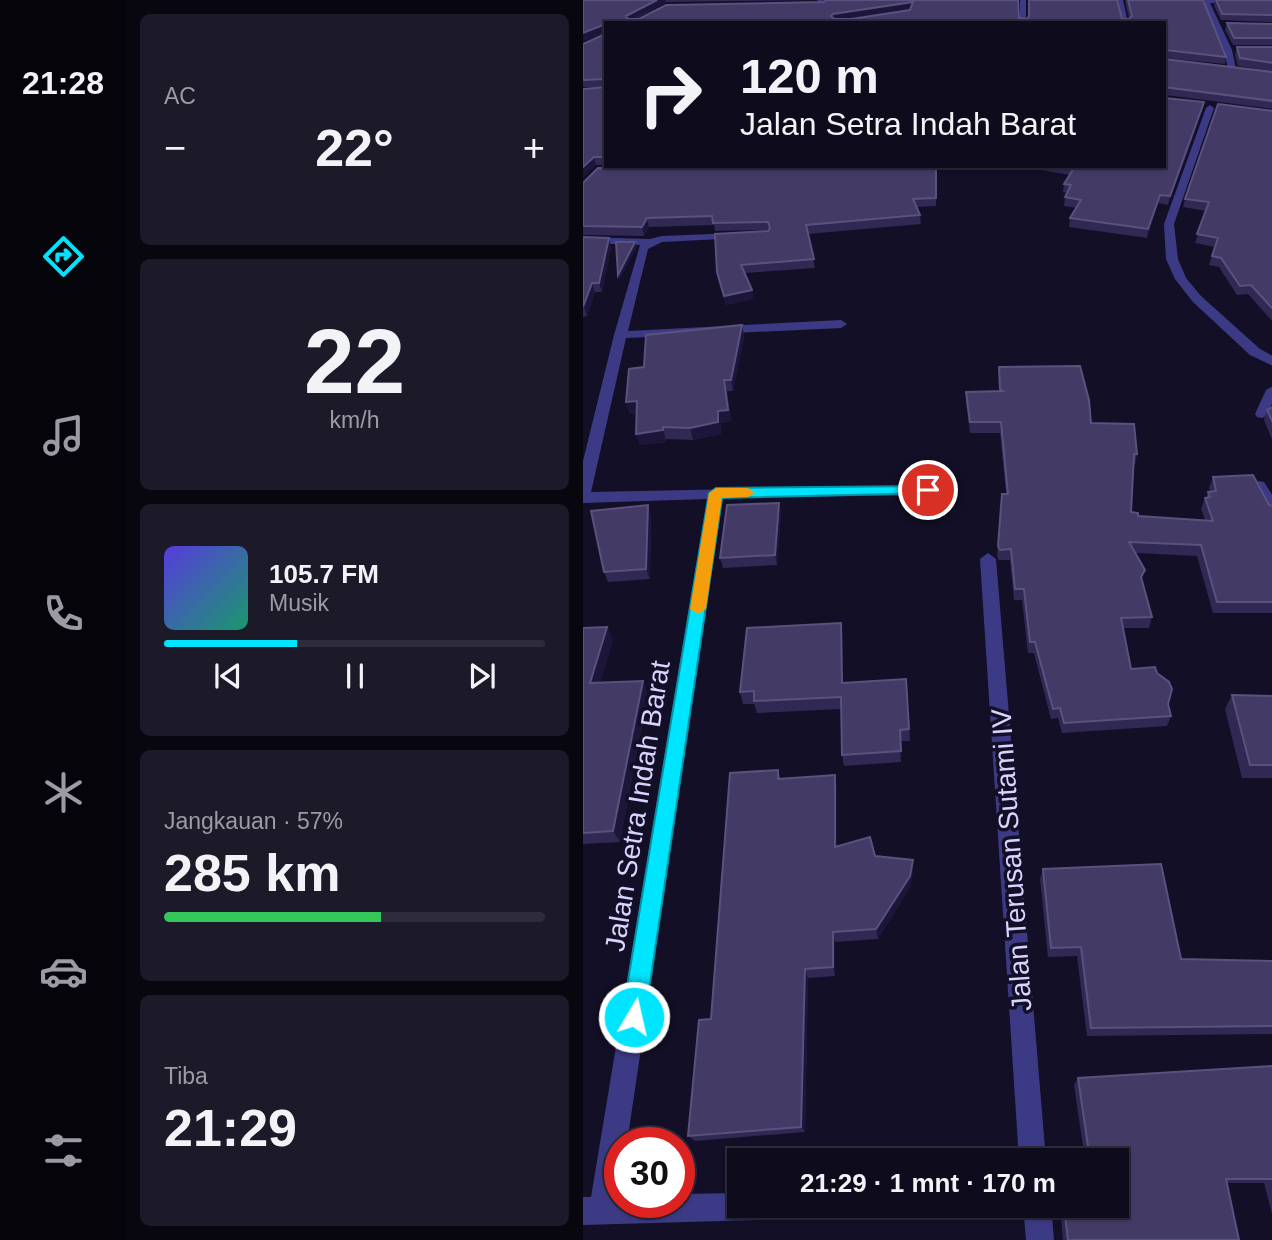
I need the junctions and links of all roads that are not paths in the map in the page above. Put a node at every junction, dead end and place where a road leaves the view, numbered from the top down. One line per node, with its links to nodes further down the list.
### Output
1 (1023, 0): 9 (street)
2 (1120, 0): 10 (street)
3 (1174, 0): 4 (street)
4 (1207, 1): 6 (street); 11 (street)
5 (821, 2): 7 (street); 8 (street)
6 (1272, 2)
7 (809, 5)
8 (853, 21)
9 (1023, 21)
10 (1124, 21)
11 (1218, 25): 12 (street); 13 (street)
12 (1232, 25)
13 (1228, 50): 14 (street); 16 (street)
14 (1239, 50)
15 (1218, 68): 16 (street)
16 (1232, 69): 17 (street)
17 (1245, 71)
18 (1199, 106): 24 (street)
19 (752, 236): 21 (street)
20 (583, 240): 21 (street)
21 (650, 242): 23 (street)
22 (841, 324): 23 (street)
23 (620, 335): 30 (street)
24 (1272, 362)
25 (1272, 390): 26 (street)
26 (1262, 414)
27 (1259, 486): 31 (street)
28 (928, 490): 29 (street)
29 (716, 493): 30 (street); 35 (street, Jalan Setra Indah Barat)
30 (583, 497)
31 (1272, 511)
32 (988, 559): 33 (street, Jalan Terusan Sutami IV)
33 (1032, 1148)
34 (727, 1207): 35 (street)
35 (593, 1211)
36 (1037, 1218): 37 (street)
37 (1040, 1240)

